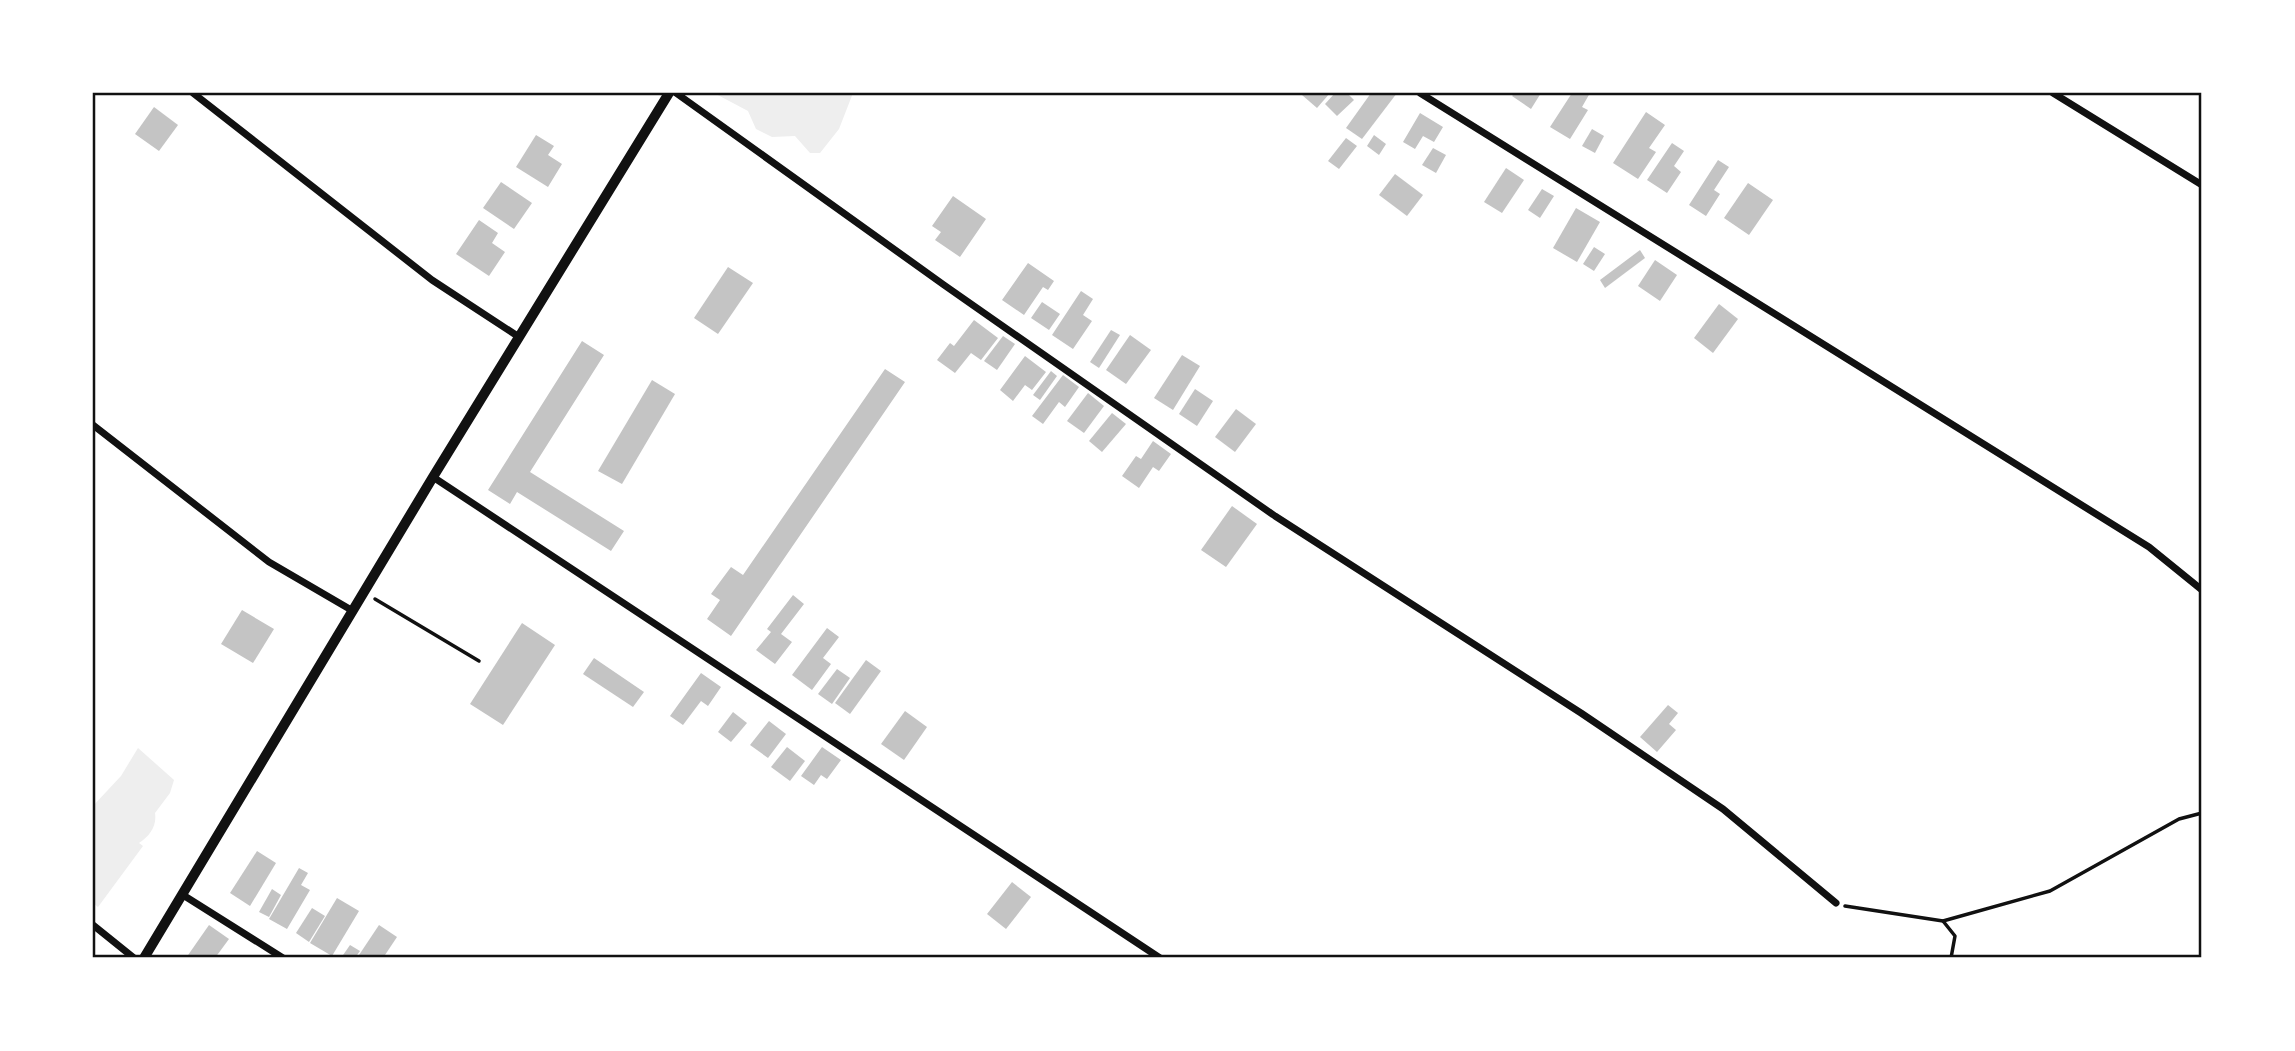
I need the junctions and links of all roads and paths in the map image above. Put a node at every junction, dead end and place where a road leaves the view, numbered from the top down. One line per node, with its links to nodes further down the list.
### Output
1 (193, 93): 7 (street)
2 (669, 93): 7 (street)
3 (676, 93): 16 (street)
4 (2053, 93): 6 (street)
5 (1426, 94): 10 (street)
6 (2202, 185)
7 (519, 337): 9 (street)
8 (93, 425): 12 (street)
9 (433, 477): 11 (street); 22 (street)
10 (2202, 590)
11 (364, 592): 12 (street); 13 (path)
12 (353, 611): 15 (street)
13 (479, 662)
14 (2202, 813): 17 (path)
15 (183, 895): 20 (street); 21 (street)
16 (1836, 903): 17 (path)
17 (1943, 921): 23 (path)
18 (93, 925): 19 (street)
19 (134, 958)
20 (144, 958)
21 (284, 958)
22 (1160, 958)
23 (1951, 958)

